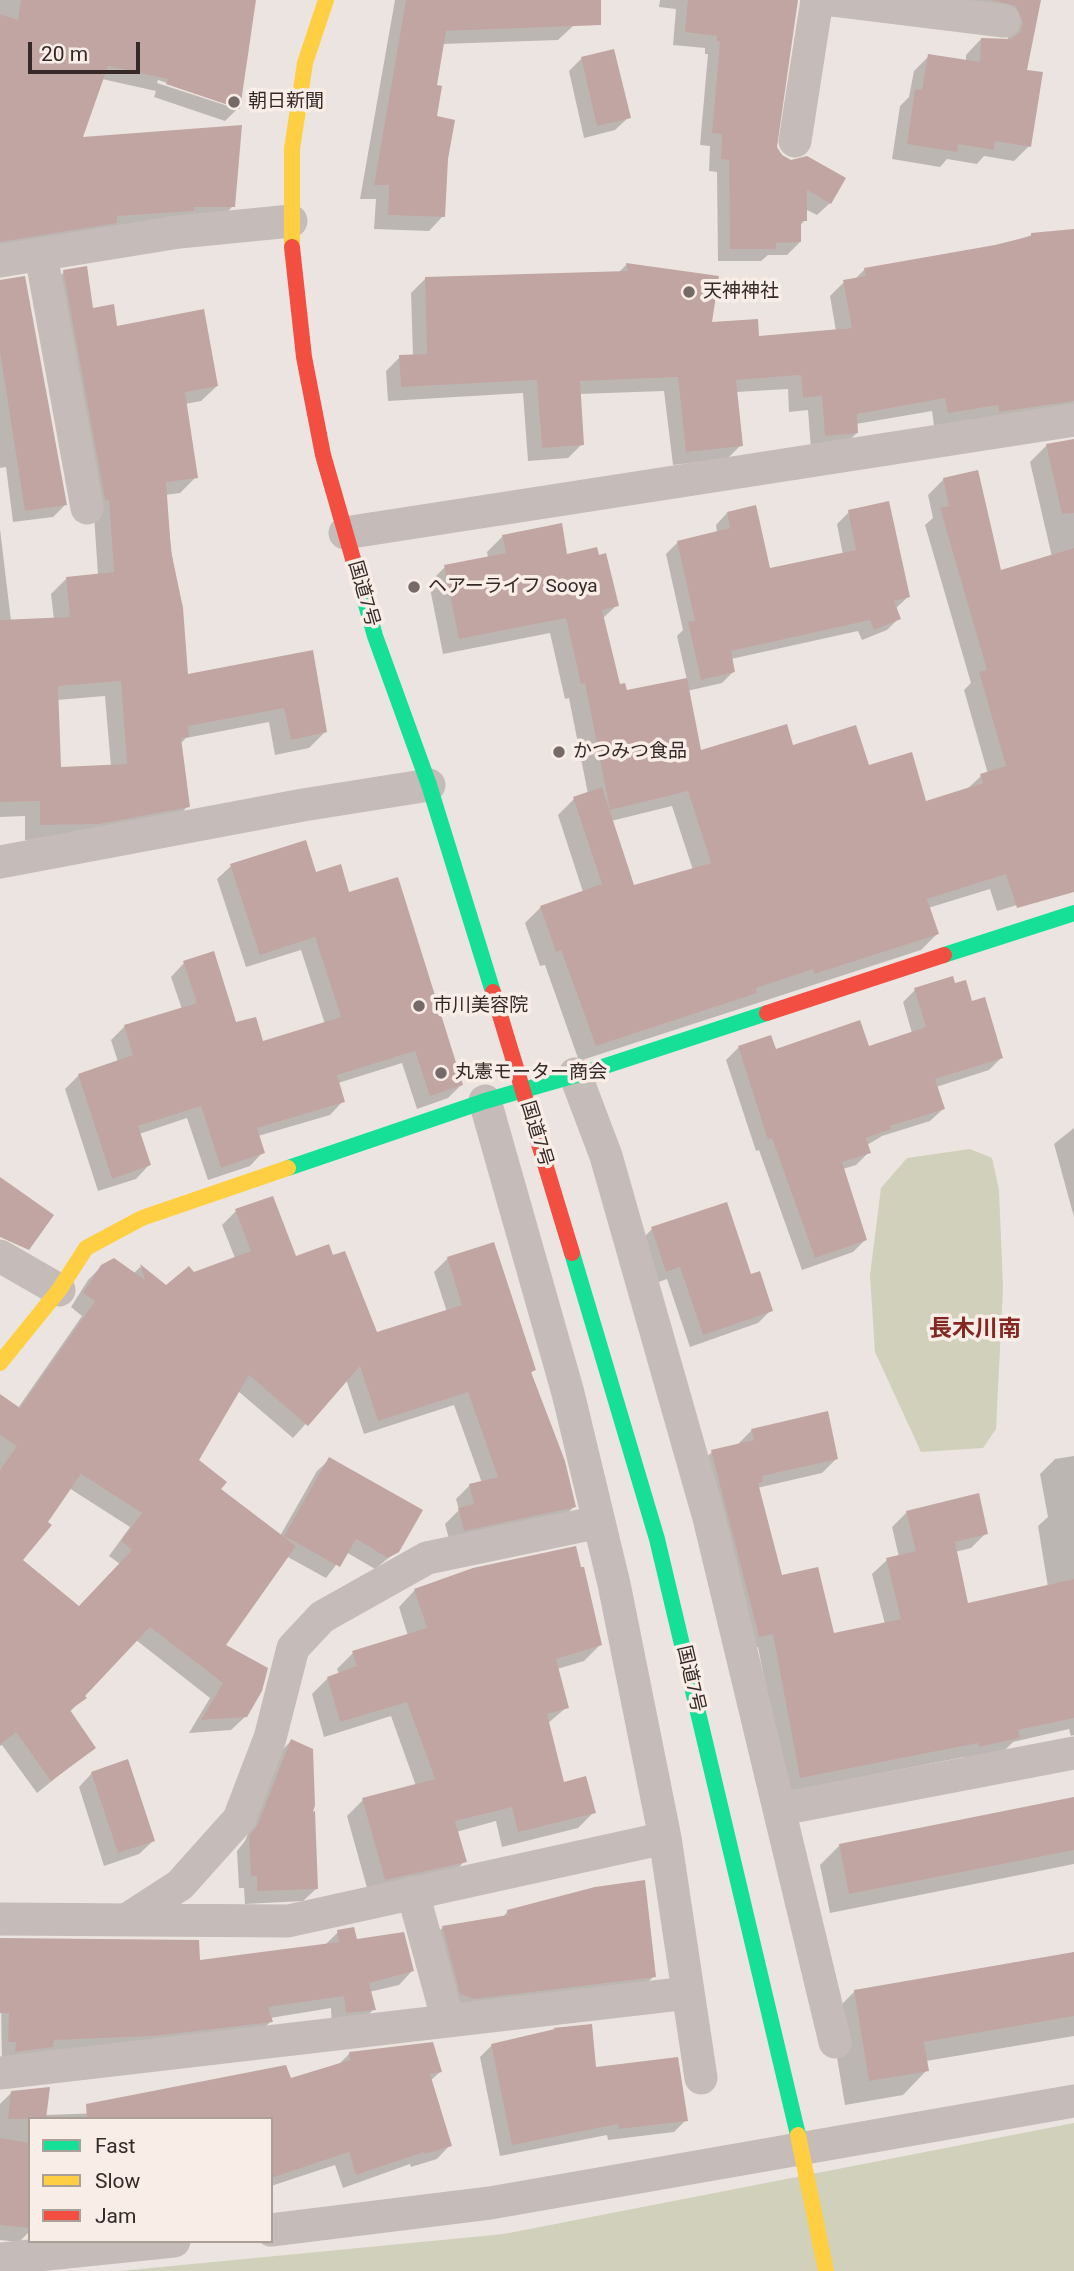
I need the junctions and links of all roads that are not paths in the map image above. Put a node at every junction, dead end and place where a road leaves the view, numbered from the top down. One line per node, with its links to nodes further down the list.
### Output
1 (327, 0): 6 (main road, 国道7号)
2 (817, 0): 5 (street)
3 (833, 0): 4 (street)
4 (1004, 21)
5 (795, 141)
6 (291, 221): 7 (street); 11 (main road, 国道7号)
7 (41, 255): 8 (street); 10 (street)
8 (0, 261)
9 (1074, 420): 11 (street)
10 (87, 508)
11 (345, 533): 12 (main road, 国道7号)
12 (429, 785): 13 (street); 16 (main road, 国道7号)
13 (0, 862)
14 (1074, 913): 15 (main road)
15 (575, 1074): 16 (main road); 23 (street)
16 (523, 1089): 17 (main road); 34 (main road, 国道7号)
17 (485, 1101): 19 (main road); 21 (street)
18 (0, 1256): 19 (street)
19 (60, 1290): 20 (main road)
20 (0, 1363)
21 (599, 1522): 24 (street); 27 (street)
22 (1074, 1753): 23 (street)
23 (781, 1809): 30 (street)
24 (666, 1838): 25 (street); 28 (street)
25 (413, 1893): 27 (street); 29 (street)
26 (0, 1919): 27 (street)
27 (126, 1920)
28 (688, 1993): 29 (street); 32 (street)
29 (448, 2021): 31 (street)
30 (835, 2042)
31 (0, 2073)
32 (701, 2078)
33 (1074, 2101): 34 (street)
34 (801, 2147): 35 (street); 38 (main road, 国道7号)
35 (273, 2230)
36 (155, 2243): 37 (street)
37 (0, 2259)
38 (826, 2271)

